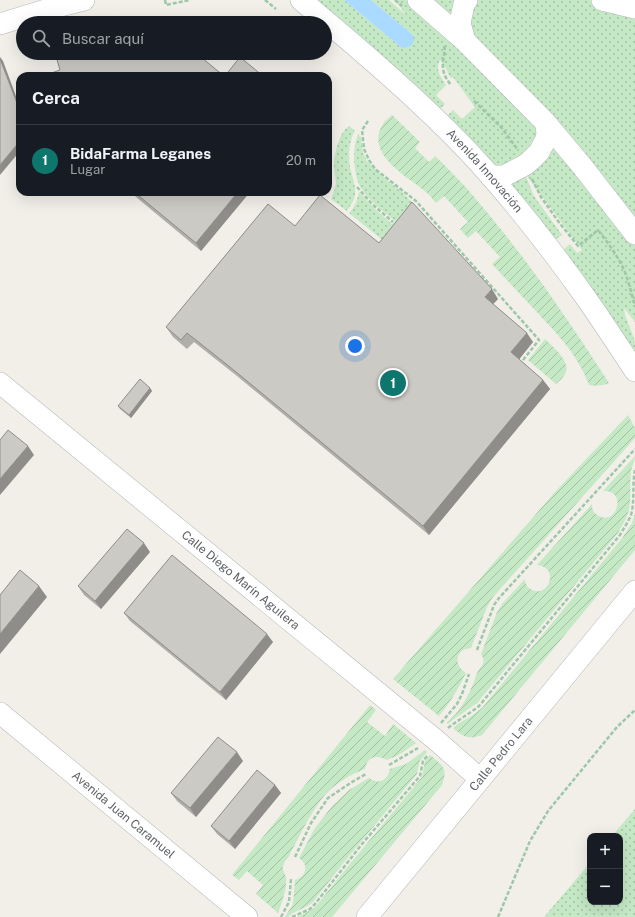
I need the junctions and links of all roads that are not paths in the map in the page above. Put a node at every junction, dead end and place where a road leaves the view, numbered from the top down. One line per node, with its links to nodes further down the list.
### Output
1 (84, 0): 7 (street)
2 (301, 0): 8 (street, Avenida Innovación)
3 (468, 0): 12 (street)
4 (602, 0): 6 (street)
5 (413, 5): 12 (street)
6 (635, 8)
7 (26, 16)
8 (320, 16)
9 (16, 19): 10 (street)
10 (0, 24)
11 (332, 27): 14 (street, Avenida Innovación)
12 (465, 40): 13 (street)
13 (546, 123): 14 (street); 15 (street)
14 (490, 176): 16 (street, Avenida Innovación)
15 (635, 234)
16 (635, 371)
17 (0, 383): 20 (street, Calle Diego Marín Aguilera)
18 (635, 591): 20 (street, Calle Pedro Lara)
19 (0, 713): 21 (street, Avenida Juan Caramuel)
20 (480, 779): 22 (street, Calle Pedro Lara)
21 (248, 917)
22 (367, 917)

